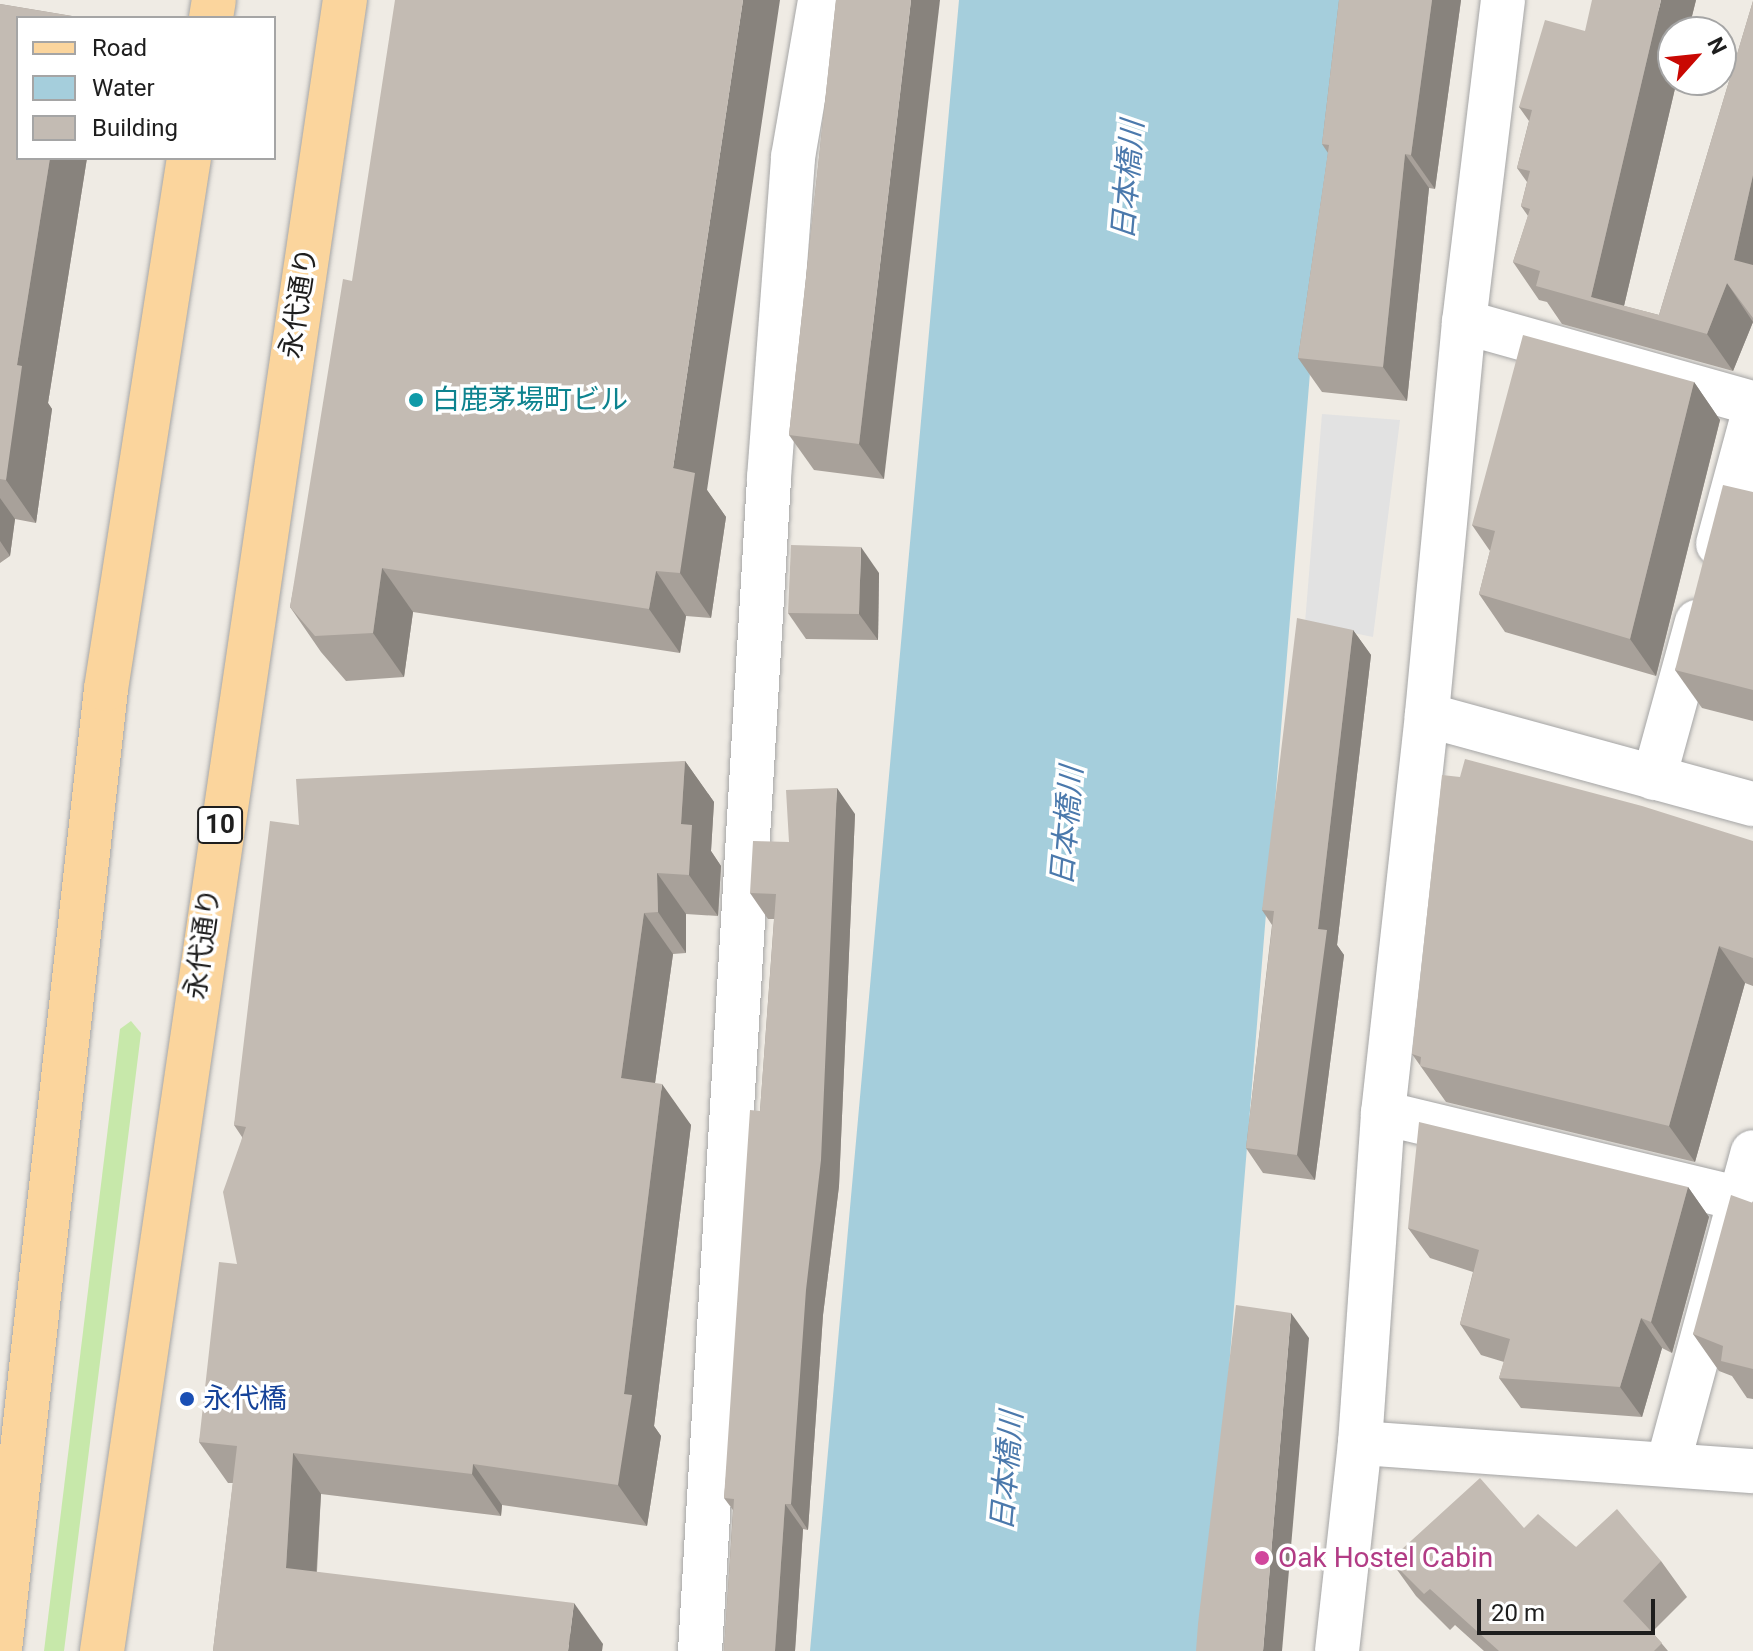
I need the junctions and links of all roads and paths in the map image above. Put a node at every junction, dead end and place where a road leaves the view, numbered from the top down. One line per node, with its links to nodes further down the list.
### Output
1 (345, 0): 18 (main road, 永代通り / 10)
2 (820, 0): 19 (street)
3 (1503, 0): 5 (street)
4 (189, 160): 17 (main road)
5 (1464, 322): 6 (street); 8 (street)
6 (1753, 403)
7 (1753, 415): 9 (street)
8 (1427, 715): 9 (street); 11 (street)
9 (1654, 778): 10 (street)
10 (1753, 804)
11 (1383, 1113): 13 (street); 14 (street)
12 (1753, 1152): 13 (street)
13 (1740, 1199): 15 (street)
14 (1360, 1443): 15 (street); 20 (street)
15 (1668, 1464): 16 (street)
16 (1753, 1471)
17 (0, 1649)
18 (102, 1651)
19 (700, 1651)
20 (1337, 1651)

